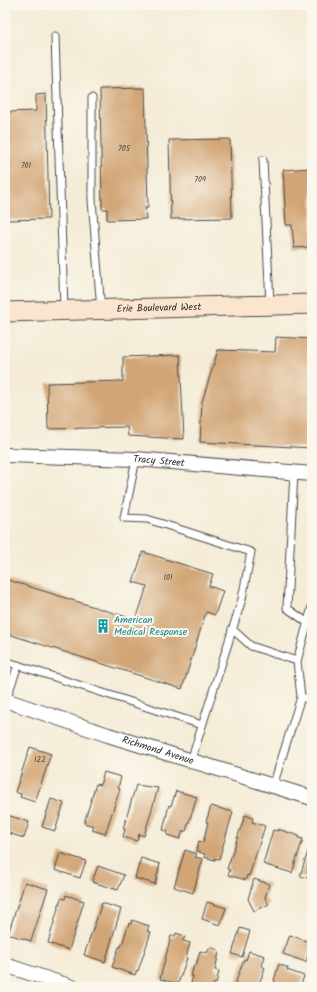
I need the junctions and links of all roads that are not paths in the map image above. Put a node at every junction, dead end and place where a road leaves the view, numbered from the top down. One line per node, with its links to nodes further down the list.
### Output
1 (55, 36): 7 (lane)
2 (92, 98): 6 (lane)
3 (263, 160): 5 (lane)
4 (312, 304): 5 (main road, Erie Boulevard West)
5 (270, 306): 6 (main road, Erie Boulevard West)
6 (101, 310): 7 (main road, Erie Boulevard West)
7 (64, 311): 8 (main road, Erie Boulevard West)
8 (5, 312)
9 (5, 455): 10 (street, Tracy Street)
10 (136, 459): 11 (street, Tracy Street); 15 (lane)
11 (294, 472): 12 (street, Tracy Street); 14 (lane)
12 (312, 474)
13 (312, 607): 14 (lane)
14 (308, 623): 17 (lane)
15 (232, 630): 17 (lane); 22 (lane)
16 (5, 660): 18 (lane)
17 (297, 661): 19 (lane)
18 (18, 665): 20 (lane); 22 (lane)
19 (301, 696): 21 (lane); 24 (lane)
20 (6, 700): 23 (street, Richmond Avenue)
21 (312, 700)
22 (202, 724): 23 (lane)
23 (191, 761): 24 (street, Richmond Avenue)
24 (273, 786): 25 (street, Richmond Avenue)
25 (312, 798)
26 (5, 965): 27 (street)
27 (72, 987)

